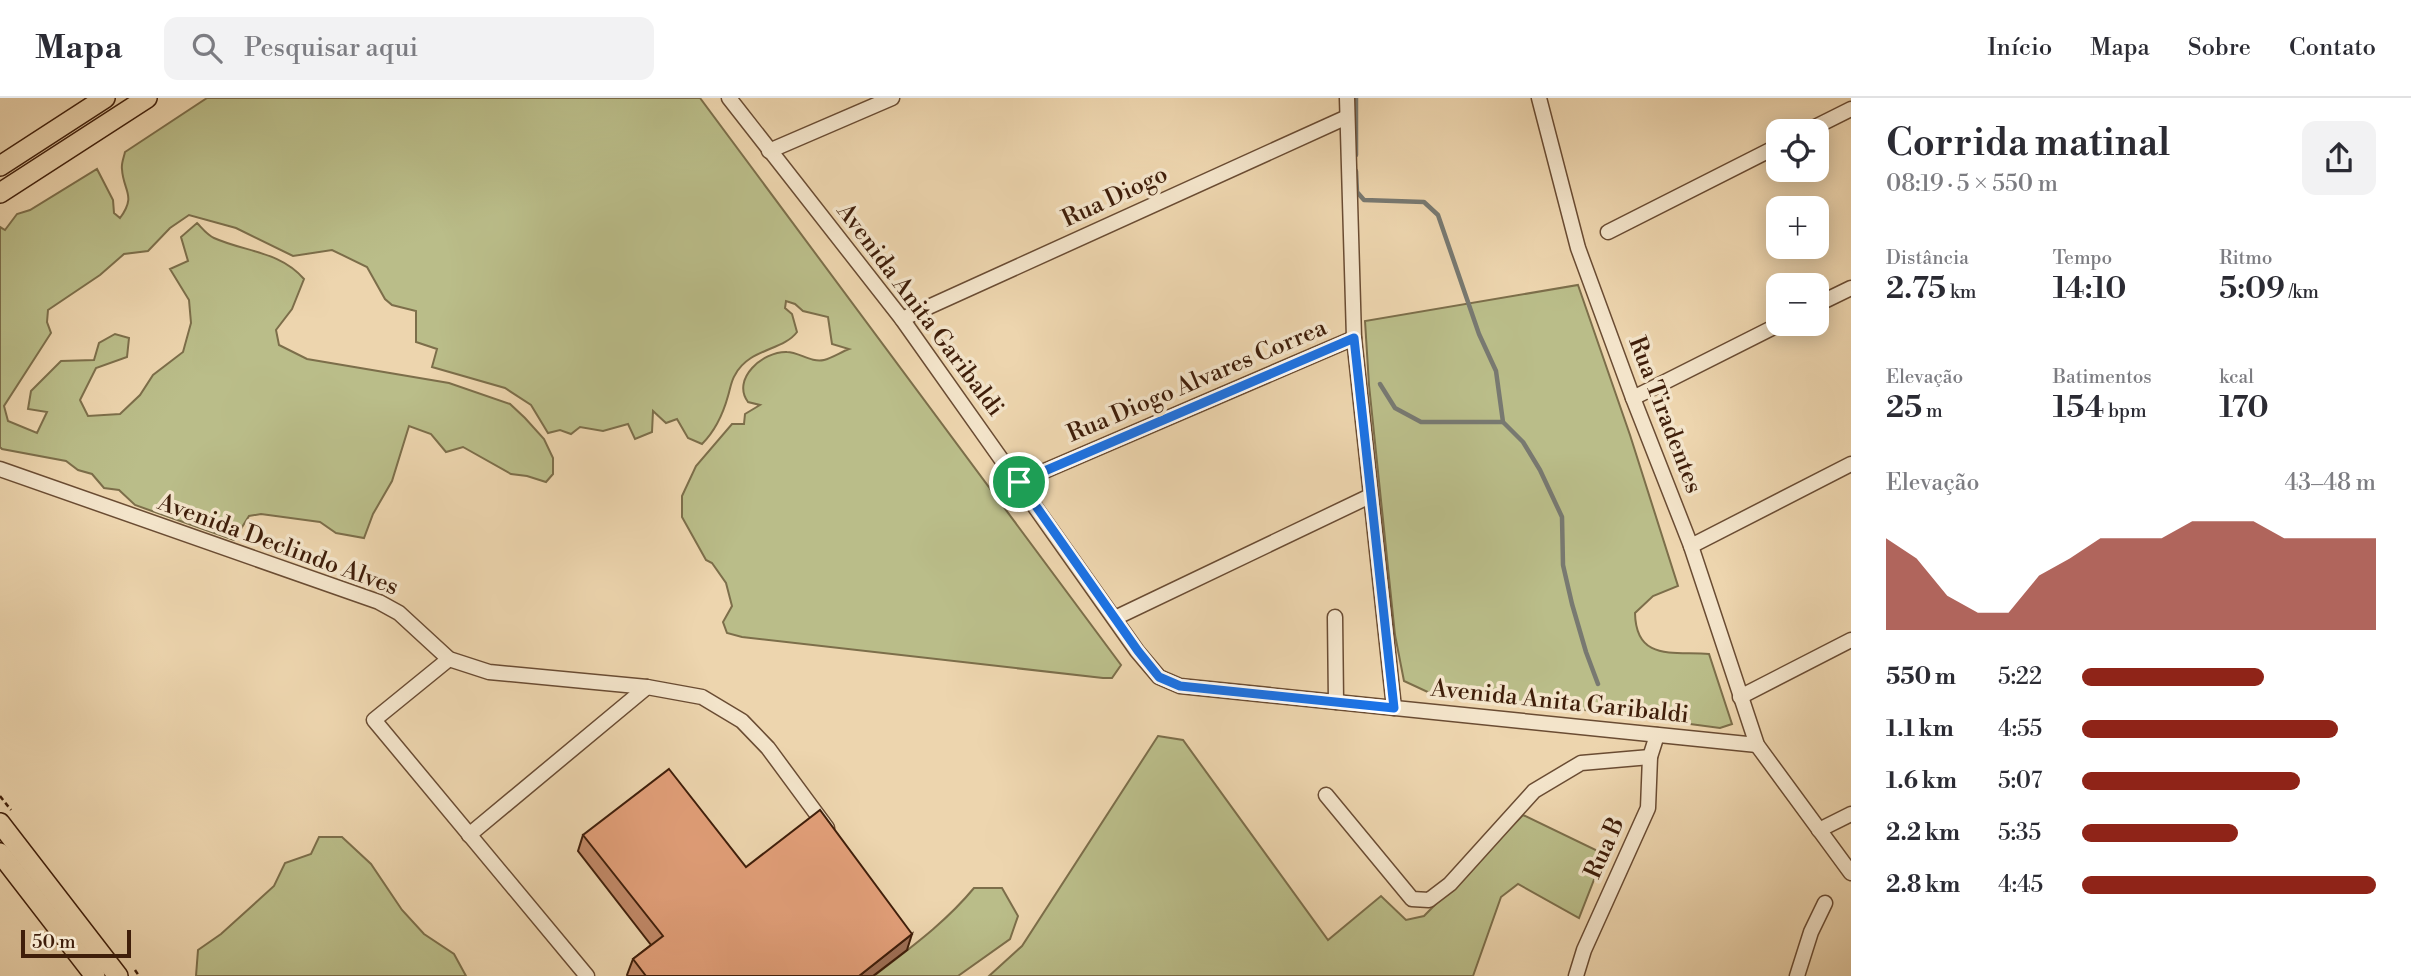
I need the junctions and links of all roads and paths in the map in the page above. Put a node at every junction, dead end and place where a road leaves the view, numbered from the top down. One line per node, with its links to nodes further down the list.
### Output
1 (105, 98): 12 (main road)
2 (147, 98): 13 (main road)
3 (729, 98): 10 (street, Avenida Anita Garibaldi)
4 (892, 98): 10 (street)
5 (1347, 98): 8 (street)
6 (1539, 98): 20 (street, Rua Tiradentes)
7 (1851, 109): 9 (street)
8 (1347, 117): 17 (street, Rua Diogo); 19 (street)
9 (1829, 120)
10 (769, 151): 17 (street, Avenida Anita Garibaldi)
11 (1766, 152): 14 (street)
12 (0, 166)
13 (0, 193)
14 (1608, 232)
15 (1851, 288): 16 (street)
16 (1829, 299)
17 (902, 319): 23 (street, Avenida Anita Garibaldi)
18 (1766, 331): 20 (street)
19 (1354, 338): 23 (street, Rua Diogo Alvares Correa); 24 (street)
20 (1633, 398): 25 (street, Rua Tiradentes)
21 (1851, 464): 25 (street)
22 (0, 469): 29 (street, Avenida Declindo Alves)
23 (1019, 482): 27 (street, Avenida Anita Garibaldi)
24 (1370, 496): 27 (street); 33 (street)
25 (1691, 546): 31 (street, Rua Tiradentes)
26 (1335, 617): 32 (street)
27 (1115, 618): 32 (street, Avenida Anita Garibaldi)
28 (1851, 640): 31 (street)
29 (449, 659): 30 (street, Avenida Declindo Alves); 41 (street)
30 (647, 687): 41 (street); 42 (street, Avenida Declindo Alves)
31 (1740, 697): 35 (street, Rua Tiradentes)
32 (1336, 702): 33 (street, Avenida Anita Garibaldi)
33 (1394, 708): 34 (street, Avenida Anita Garibaldi)
34 (1657, 735): 35 (street, Avenida Anita Garibaldi); 36 (street, Rua B)
35 (1757, 745): 40 (street)
36 (1650, 757): 37 (street); 49 (street, Rua B)
37 (1326, 794)
38 (1851, 814): 40 (street)
39 (0, 823): 47 (main road)
40 (1819, 830): 44 (street)
41 (469, 835): 48 (street)
42 (832, 835)
43 (0, 853): 46 (main road)
44 (1851, 873)
45 (1825, 903): 50 (street)
46 (95, 976)
47 (118, 976)
48 (587, 976)
49 (1576, 976)
50 (1797, 976)

